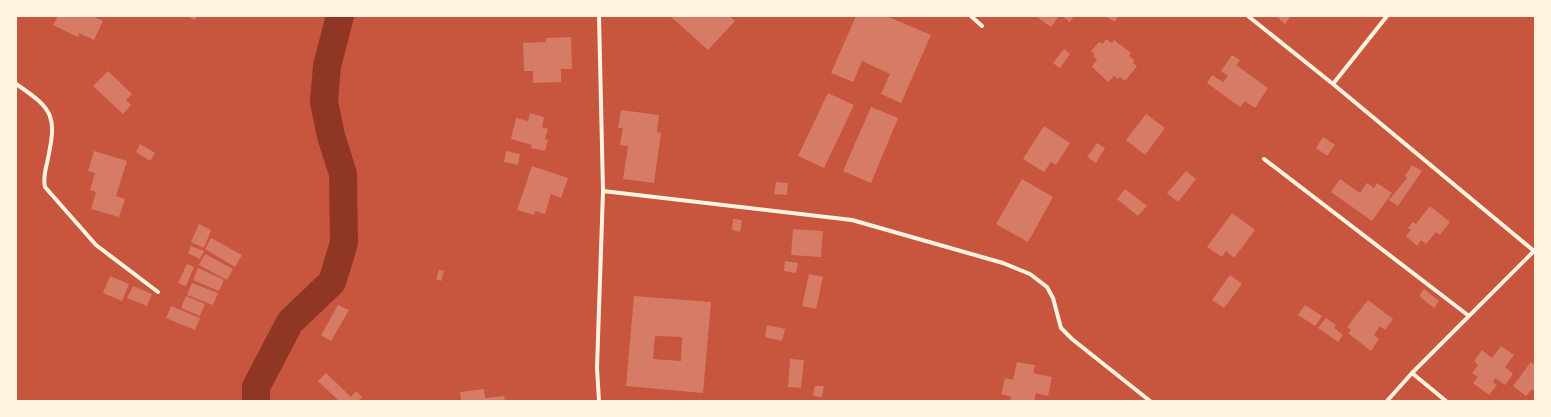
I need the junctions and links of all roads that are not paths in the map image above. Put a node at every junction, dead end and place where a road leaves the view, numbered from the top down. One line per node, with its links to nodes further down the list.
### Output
1 (600, 16): 9 (street)
2 (971, 16): 5 (street)
3 (1248, 16): 7 (street)
4 (1387, 16): 7 (street)
5 (982, 26)
6 (16, 84): 11 (street)
7 (1333, 84): 10 (street)
8 (1264, 159): 12 (street)
9 (603, 191): 14 (street); 15 (street)
10 (1535, 250): 12 (street)
11 (158, 292)
12 (1469, 316): 13 (street)
13 (1412, 372): 16 (street); 17 (street)
14 (598, 401)
15 (1150, 401)
16 (1387, 401)
17 (1446, 401)

